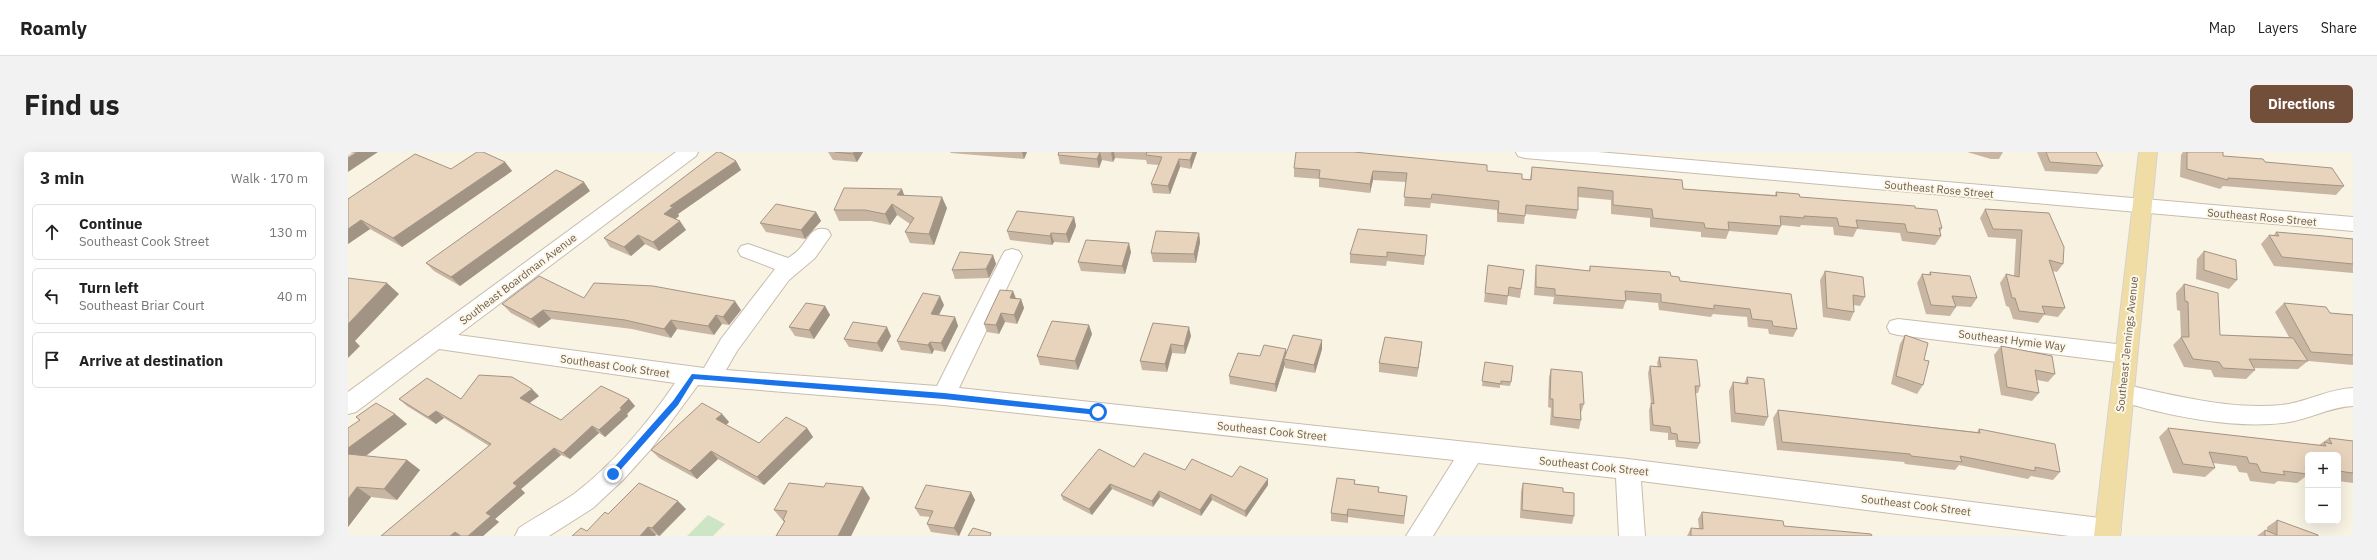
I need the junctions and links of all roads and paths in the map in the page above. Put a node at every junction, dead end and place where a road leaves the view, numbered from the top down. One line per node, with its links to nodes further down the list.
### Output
1 (689, 152): 13 (street, Southeast Boardman Avenue)
2 (1525, 152): 4 (street, Southeast Rose Street)
3 (2148, 152): 6 (main road, Southeast Jennings Avenue)
4 (1545, 153): 5 (street, Southeast Rose Street)
5 (1663, 158): 6 (street, Southeast Rose Street)
6 (2142, 207): 7 (street, Southeast Rose Street); 14 (main road, Southeast Jennings Avenue)
7 (2353, 224)
8 (821, 235): 11 (street)
9 (748, 251): 11 (street)
10 (1012, 256): 17 (street)
11 (791, 267): 15 (street)
12 (1898, 327): 14 (street, Southeast Hymie Way)
13 (436, 340): 15 (street, Southeast Cook Street); 19 (street, Southeast Boardman Avenue)
14 (2126, 354): 16 (main road, Southeast Jennings Avenue)
15 (701, 377): 17 (street, Southeast Cook Street); 23 (street)
16 (2122, 393): 18 (street); 22 (main road, Southeast Jennings Avenue)
17 (944, 396): 20 (street, Southeast Cook Street)
18 (2353, 397)
19 (348, 405)
20 (1472, 452): 21 (street, Southeast Cook Street); 24 (street)
21 (1628, 469): 22 (street, Southeast Cook Street); 25 (street)
22 (2108, 533)
23 (528, 536)
24 (1419, 536)
25 (1632, 536)

